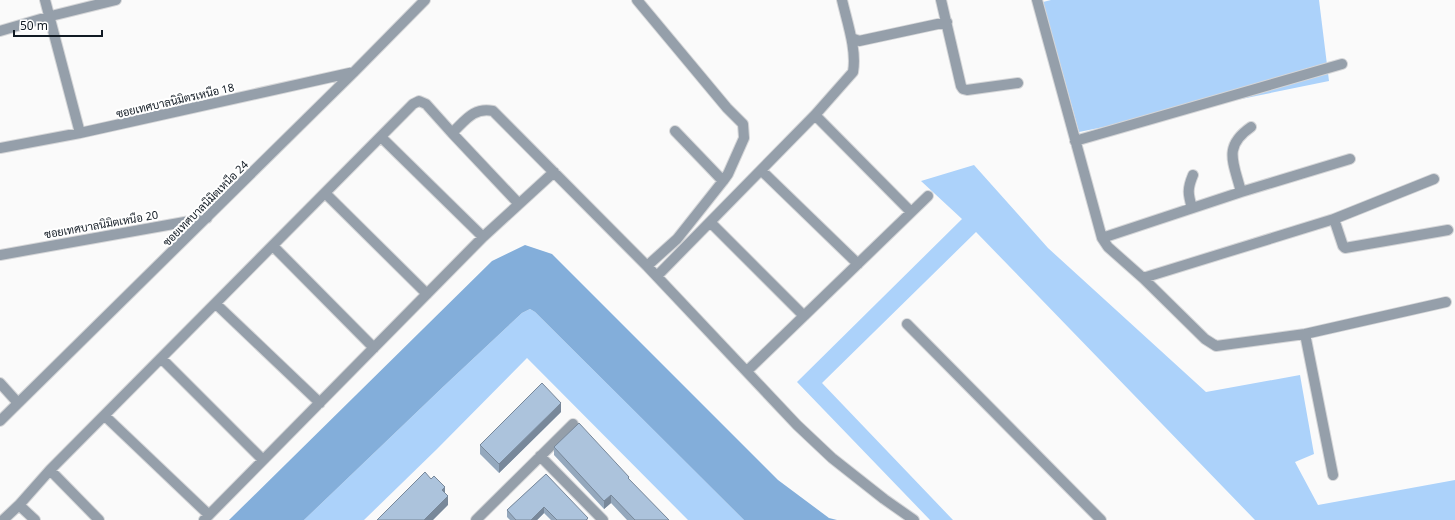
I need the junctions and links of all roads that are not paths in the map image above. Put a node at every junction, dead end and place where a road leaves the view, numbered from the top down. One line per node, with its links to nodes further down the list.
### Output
1 (46, 0): 8 (street)
2 (116, 0): 8 (street)
3 (425, 0): 13 (street, ซอยเทศบาลนิมิตเหนือ 24)
4 (637, 0): 28 (street)
5 (842, 0): 11 (street)
6 (941, 0): 9 (street)
7 (1037, 0): 21 (street)
8 (50, 16): 10 (street); 18 (street)
9 (947, 22): 11 (street); 14 (street)
10 (0, 31)
11 (852, 38): 15 (street)
12 (1342, 64): 21 (street)
13 (354, 72): 18 (street, ซอยเทศบาลนิมิตรเหนือ 18); 35 (street, ซอยเทศบาลนิมิตเหนือ 24)
14 (1018, 83)
15 (816, 115): 24 (street); 34 (street)
16 (1251, 127): 29 (street)
17 (675, 131): 28 (street)
18 (80, 133): 22 (street, ซอยเทศบาลนิมิตรเหนือ 18)
19 (452, 133): 20 (street); 25 (street); 32 (street)
20 (381, 137): 30 (street); 39 (street)
21 (1075, 141): 40 (street)
22 (0, 148)
23 (1350, 158): 29 (street)
24 (762, 171): 37 (street); 43 (street)
25 (554, 172): 32 (street); 44 (street)
26 (1194, 175): 33 (street)
27 (1434, 179): 36 (street)
28 (723, 180): 44 (street)
29 (1241, 192): 33 (street)
30 (325, 193): 41 (street); 47 (street)
31 (928, 196): 34 (street)
32 (519, 204): 39 (street)
33 (1192, 208): 40 (street)
34 (911, 212): 43 (street)
35 (207, 218): 42 (street, ซอยเทศบาลนิมิตเหนือ 20); 57 (street, ซอยเทศบาลนิมิตเหนือ 24)
36 (1334, 219): 38 (street); 46 (street)
37 (710, 222): 45 (street); 50 (street)
38 (1448, 230)
39 (483, 238): 47 (street)
40 (1102, 238): 46 (street)
41 (273, 246): 49 (street); 53 (street)
42 (0, 255)
43 (858, 264): 50 (street)
44 (647, 266): 45 (street)
45 (657, 276): 55 (street)
46 (1143, 278): 52 (street)
47 (427, 294): 53 (street)
48 (1446, 302): 52 (street)
49 (216, 304): 54 (street); 58 (street)
50 (804, 316): 55 (street)
51 (907, 324): 74 (street)
52 (1305, 334): 65 (street)
53 (374, 348): 58 (street)
54 (162, 359): 59 (street); 63 (street)
55 (747, 371): 73 (street)
56 (0, 383): 57 (street)
57 (18, 403): 60 (street, ซอยเทศบาลนิมิตเหนือ 24)
58 (320, 403): 63 (street)
59 (105, 416): 64 (street); 67 (street)
60 (0, 421)
61 (572, 424): 62 (street)
62 (540, 456): 71 (street); 72 (street)
63 (263, 460): 67 (street)
64 (50, 470): 66 (street); 70 (street)
65 (1333, 475)
66 (19, 505): 68 (street); 69 (street)
67 (207, 518)
68 (3, 520)
69 (35, 520)
70 (99, 520)
71 (476, 520)
72 (603, 520)
73 (914, 520)
74 (1102, 520)

